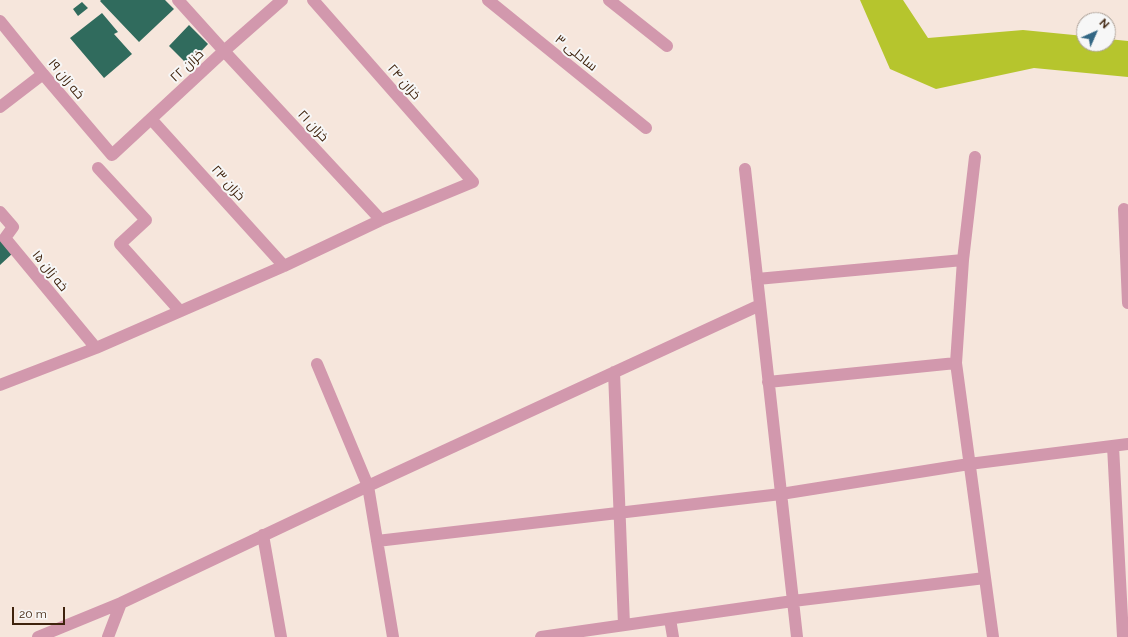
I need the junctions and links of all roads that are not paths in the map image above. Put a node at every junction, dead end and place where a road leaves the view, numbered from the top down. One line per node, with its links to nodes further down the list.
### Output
1 (178, 0): 8 (street, خزان ۲۱)
2 (282, 0): 8 (street, خزان ۲۲)
3 (313, 0): 19 (street, خزان ۲۴)
4 (488, 0): 12 (street, ساحلی ۳)
5 (609, 0): 7 (street)
6 (0, 21): 9 (street, خه زان ۱۹)
7 (667, 46)
8 (224, 51): 11 (street, خزان ۲۲); 19 (street, خزان ۲۱)
9 (43, 74): 10 (street); 13 (street, خه زان ۱۹)
10 (0, 107)
11 (151, 119): 13 (street, خزان ۲۲); 21 (street, خزان ۲۳)
12 (646, 128)
13 (112, 155)
14 (975, 157): 20 (street)
15 (98, 168): 25 (street)
16 (744, 169): 22 (street)
17 (1124, 209): 23 (street)
18 (0, 212): 26 (street, خه زان ۱۵)
19 (381, 220): 21 (street)
20 (963, 260): 22 (street); 27 (street)
21 (284, 266): 25 (street)
22 (757, 279): 24 (street)
23 (1128, 303)
24 (760, 305): 29 (street); 30 (street)
25 (180, 311): 26 (street)
26 (96, 348): 31 (street)
27 (956, 363): 30 (street); 34 (street)
28 (317, 364): 35 (street)
29 (614, 372): 35 (street); 37 (street)
30 (768, 382): 36 (street)
31 (0, 385)
32 (1128, 444): 33 (street)
33 (1113, 446): 34 (street); 54 (street)
34 (969, 464): 36 (street); 40 (street)
35 (368, 486): 38 (street); 39 (street)
36 (781, 494): 37 (street); 41 (street)
37 (619, 513): 39 (street); 44 (street)
38 (263, 535): 42 (street); 48 (street)
39 (377, 541): 49 (street)
40 (984, 578): 41 (street); 53 (street)
41 (793, 601): 43 (street); 52 (street)
42 (121, 603): 46 (street); 47 (street)
43 (670, 619): 44 (street); 51 (street)
44 (624, 625): 45 (street)
45 (604, 632): 50 (street)
46 (38, 637)
47 (108, 637)
48 (281, 637)
49 (393, 637)
50 (541, 637)
51 (673, 637)
52 (797, 637)
53 (993, 637)
54 (1123, 637)

